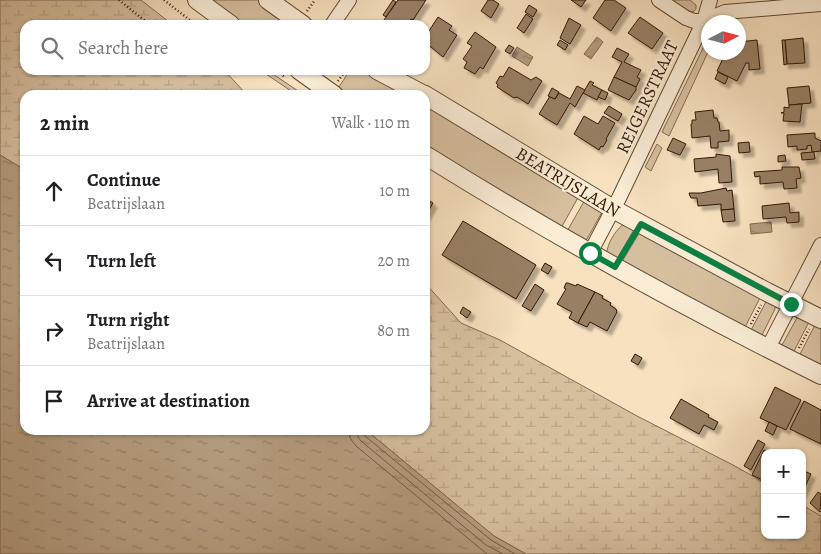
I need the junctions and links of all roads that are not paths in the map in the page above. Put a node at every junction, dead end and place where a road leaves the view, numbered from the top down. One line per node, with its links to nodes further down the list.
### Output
1 (197, 0): 10 (street)
2 (268, 0): 9 (street)
3 (349, 0): 11 (street)
4 (659, 0): 12 (street)
5 (710, 0): 7 (street, REIGERSTRAAT)
6 (821, 4): 8 (street)
7 (706, 15)
8 (717, 15)
9 (305, 18)
10 (224, 20)
11 (335, 20)
12 (701, 20)
13 (701, 26): 20 (street, REIGERSTRAAT)
14 (306, 75): 16 (street)
15 (387, 75): 17 (street, BEATRIJSLAAN)
16 (327, 90)
17 (415, 90)
18 (430, 98): 20 (street, BEATRIJSLAAN)
19 (430, 158): 22 (street)
20 (614, 209): 22 (street, REIGERSTRAAT); 23 (street, BEATRIJSLAAN)
21 (821, 245): 23 (street)
22 (590, 253): 25 (street)
23 (791, 304): 24 (street, BEATRIJSLAAN); 25 (street)
24 (818, 317)
25 (768, 348): 26 (street)
26 (821, 375)

